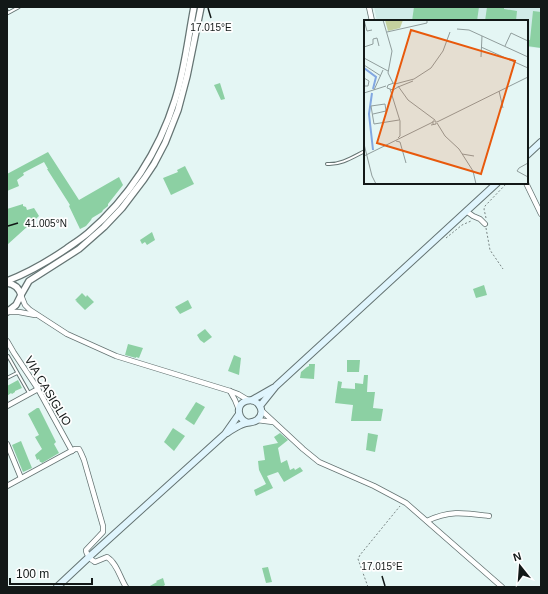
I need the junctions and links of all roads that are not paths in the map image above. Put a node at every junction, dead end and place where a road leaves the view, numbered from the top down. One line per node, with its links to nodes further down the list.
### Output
1 (19, 7): 5 (lane)
2 (194, 7): 16 (street)
3 (200, 7): 17 (street)
4 (369, 7): 6 (street)
5 (7, 11)
6 (372, 20)
7 (541, 142): 9 (main road)
8 (364, 151): 10 (lane)
9 (528, 154)
10 (327, 164)
11 (496, 184): 13 (main road)
12 (526, 184): 14 (street)
13 (466, 210): 15 (street); 25 (main road)
14 (541, 214)
15 (485, 224)
16 (7, 282): 17 (street)
17 (21, 295): 18 (street); 19 (street)
18 (7, 312): 19 (street)
19 (39, 316): 27 (street)
20 (7, 341): 21 (street, VIA CASIGLIO)
21 (14, 353): 22 (lane); 26 (street, VIA CASIGLIO)
22 (7, 356): 23 (lane)
23 (17, 373): 24 (lane); 28 (lane)
24 (7, 378)
25 (276, 386): 29 (main road); 31 (main road)
26 (38, 389): 28 (street); 38 (street, VIA CASIGLIO)
27 (230, 391): 29 (street); 32 (street)
28 (29, 393): 30 (street)
29 (250, 400): 31 (main road); 32 (main road)
30 (7, 406)
31 (261, 408): 33 (main road); 35 (street)
32 (239, 412): 34 (main road); 36 (main road)
33 (257, 420): 34 (main road); 35 (street)
34 (246, 422): 36 (main road)
35 (273, 422): 42 (street)
36 (225, 434): 43 (main road)
37 (7, 444): 39 (street)
38 (72, 451): 39 (street); 43 (street, VIA CASIGLIO)
39 (22, 478): 40 (street)
40 (7, 486)
41 (489, 516): 42 (street)
42 (427, 521): 46 (street)
43 (89, 557): 44 (main road); 45 (street)
44 (57, 587)
45 (126, 587)
46 (502, 587)

